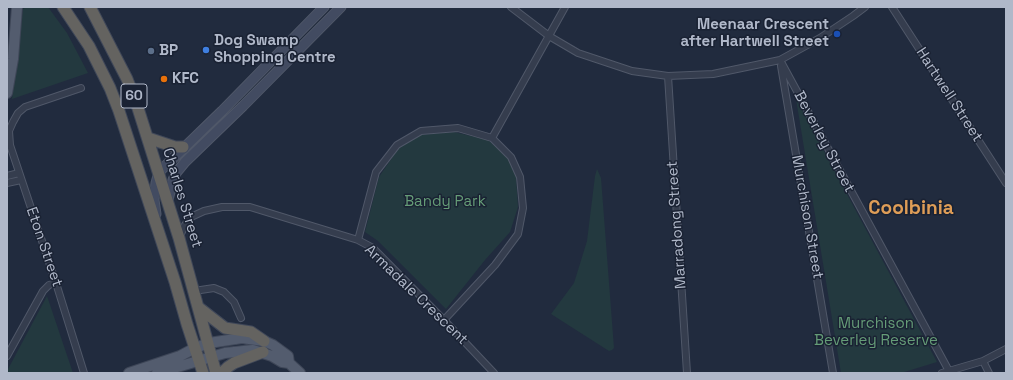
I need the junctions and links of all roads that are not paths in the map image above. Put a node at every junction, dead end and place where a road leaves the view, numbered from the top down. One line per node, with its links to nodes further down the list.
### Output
1 (16, 7): 16 (main road)
2 (63, 7): 27 (highway, Charles Street / 60)
3 (90, 7): 17 (highway, Charles Street / 60)
4 (324, 7): 12 (main road)
5 (341, 7): 14 (main road)
6 (511, 7): 10 (street)
7 (565, 7): 10 (street)
8 (865, 7): 11 (street)
9 (892, 7): 25 (street, Hartwell Street)
10 (549, 36): 13 (street); 18 (street)
11 (780, 60): 13 (street); 45 (street, Beverley Street); 55 (street, Murchison Street)
12 (256, 76): 14 (main road); 19 (main road)
13 (668, 76): 54 (street, Marradong Street)
14 (265, 84): 26 (main road)
15 (80, 88): 21 (street, Eton Street)
16 (7, 93)
17 (148, 138): 19 (highway); 20 (highway, Charles Street / 60)
18 (492, 138): 29 (street); 34 (street)
19 (183, 148): 20 (main road)
20 (159, 172): 26 (highway, Charles Street / 60); 27 (main road)
21 (19, 173): 22 (street); 23 (street, Eton Street)
22 (7, 176)
23 (21, 180): 24 (street); 30 (street, Eton Street)
24 (7, 183)
25 (1006, 183)
26 (168, 200): 28 (highway, Charles Street / 60)
27 (158, 230): 37 (highway, Charles Street / 60)
28 (179, 238): 29 (street, Armadale Crescent); 31 (highway, Charles Street / 60)
29 (358, 240): 34 (street, Armadale Crescent)
30 (56, 283): 40 (street); 46 (street, Eton Street)
31 (194, 291): 32 (highway, Charles Street / 60); 33 (street)
32 (198, 307): 35 (highway); 36 (highway, Charles Street / 60)
33 (241, 318)
34 (444, 320): 53 (street, Armadale Crescent)
35 (264, 341): 36 (main road); 44 (main road)
36 (208, 343): 37 (main road); 41 (highway, Charles Street / 60)
37 (195, 348): 42 (highway, Charles Street / 60); 47 (main road)
38 (1006, 349): 43 (street)
39 (263, 352): 41 (main road); 44 (main road); 51 (highway)
40 (7, 356)
41 (212, 357): 42 (main road); 50 (highway, Charles Street / 60)
42 (199, 360): 48 (main road); 49 (highway, Charles Street / 60)
43 (983, 361): 45 (street); 57 (street)
44 (289, 363): 52 (main road)
45 (948, 371): 56 (street)
46 (84, 373)
47 (129, 373)
48 (157, 373)
49 (203, 373)
50 (216, 373)
51 (222, 373)
52 (300, 373)
53 (494, 373)
54 (687, 373)
55 (834, 373)
56 (942, 373)
57 (989, 373)

